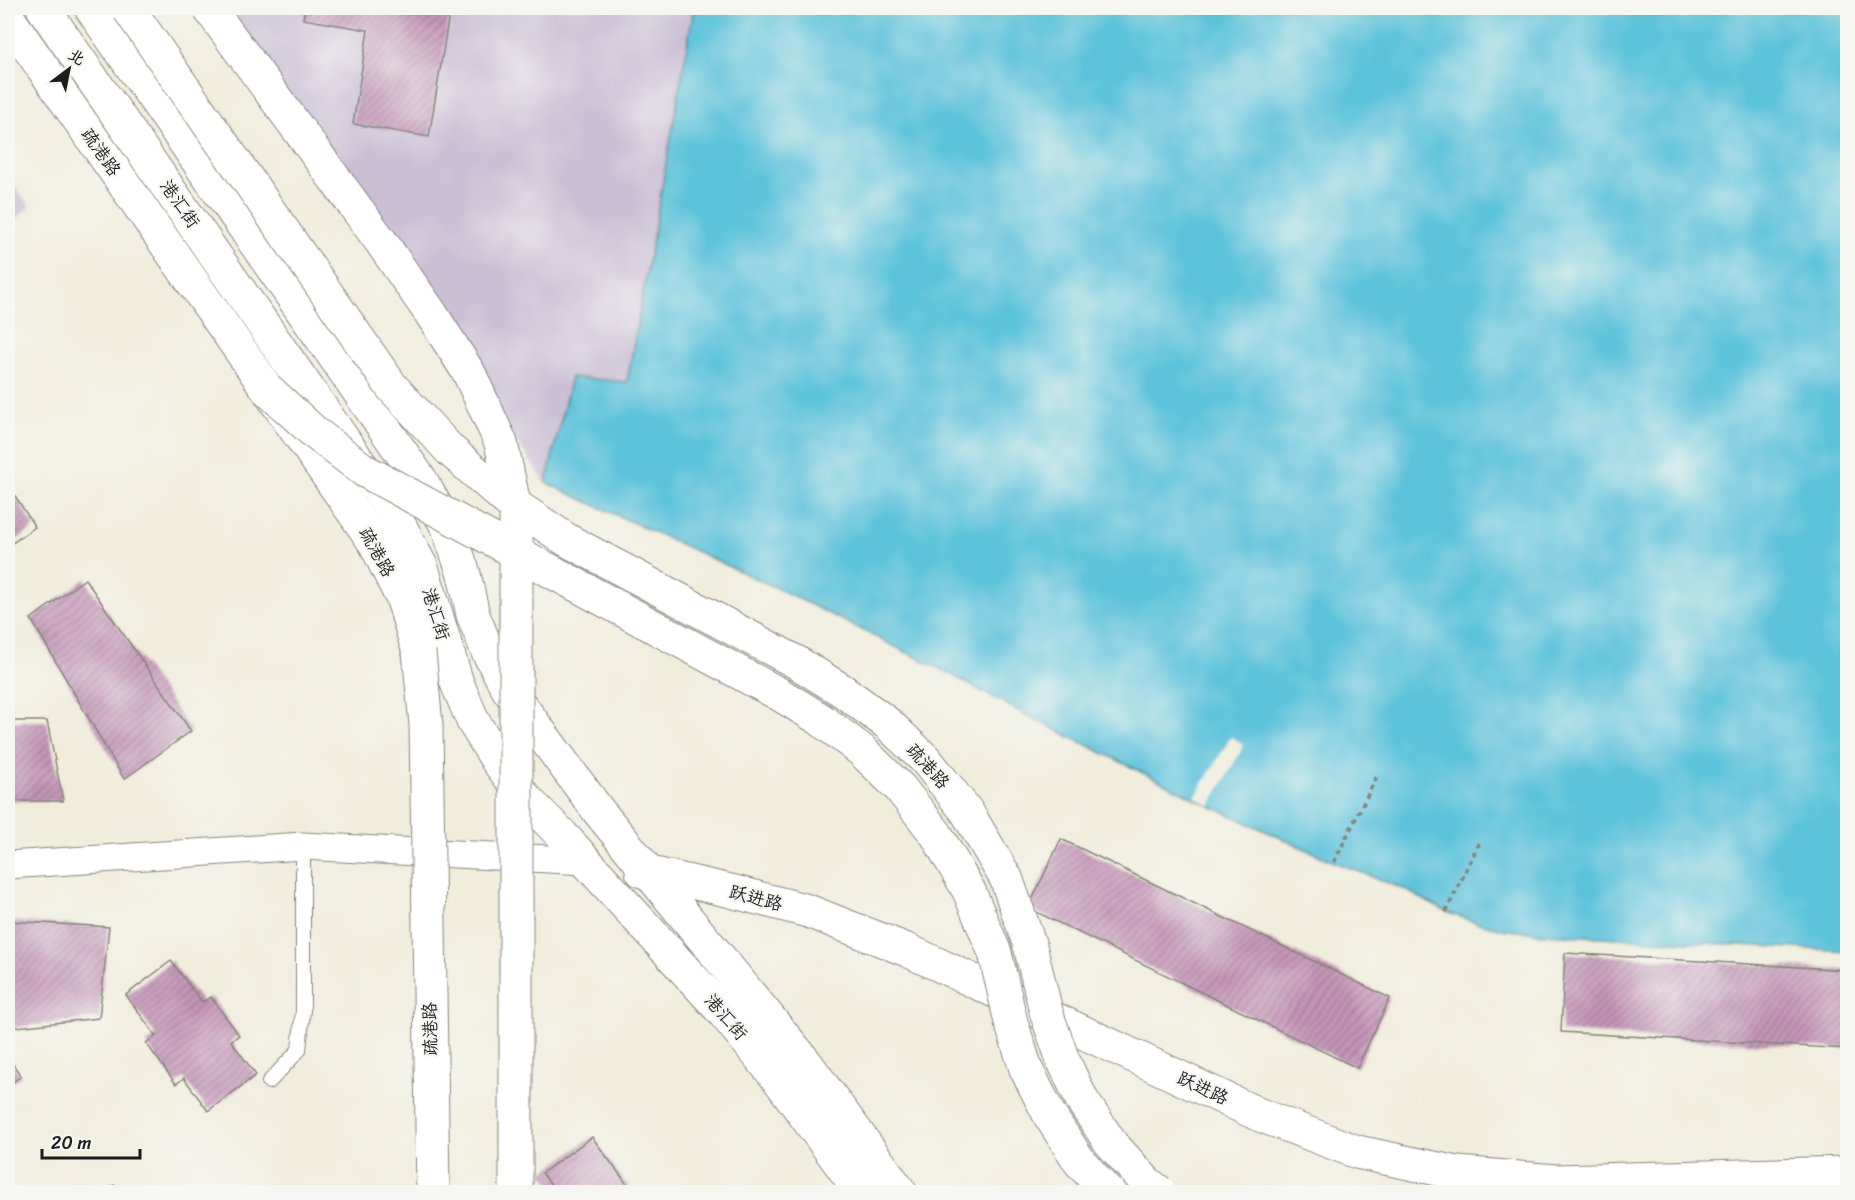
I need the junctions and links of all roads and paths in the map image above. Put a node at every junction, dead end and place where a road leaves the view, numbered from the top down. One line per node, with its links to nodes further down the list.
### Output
1 (43, 8): 10 (main road, 港汇街)
2 (91, 8): 13 (main road, 港汇街)
3 (128, 8): 22 (main road, 疏港路, bridge)
4 (209, 8): 18 (main road, bridge)
5 (8, 18): 6 (main road, 疏港路)
6 (267, 389): 17 (main road, 疏港路, bridge); 21 (main road, bridge)
7 (1378, 774): 11 (path)
8 (1479, 843): 14 (path)
9 (303, 846): 10 (street); 12 (street); 15 (lane)
10 (586, 861): 13 (main road, 跃进路); 19 (main road, 港汇街)
11 (1334, 862)
12 (8, 865)
13 (648, 872): 16 (main road, 跃进路); 20 (main road, 港汇街)
14 (1446, 912)
15 (269, 1082)
16 (1848, 1173)
17 (433, 1192)
18 (516, 1192)
19 (861, 1192)
20 (900, 1192)
21 (1107, 1192)
22 (1159, 1192)

